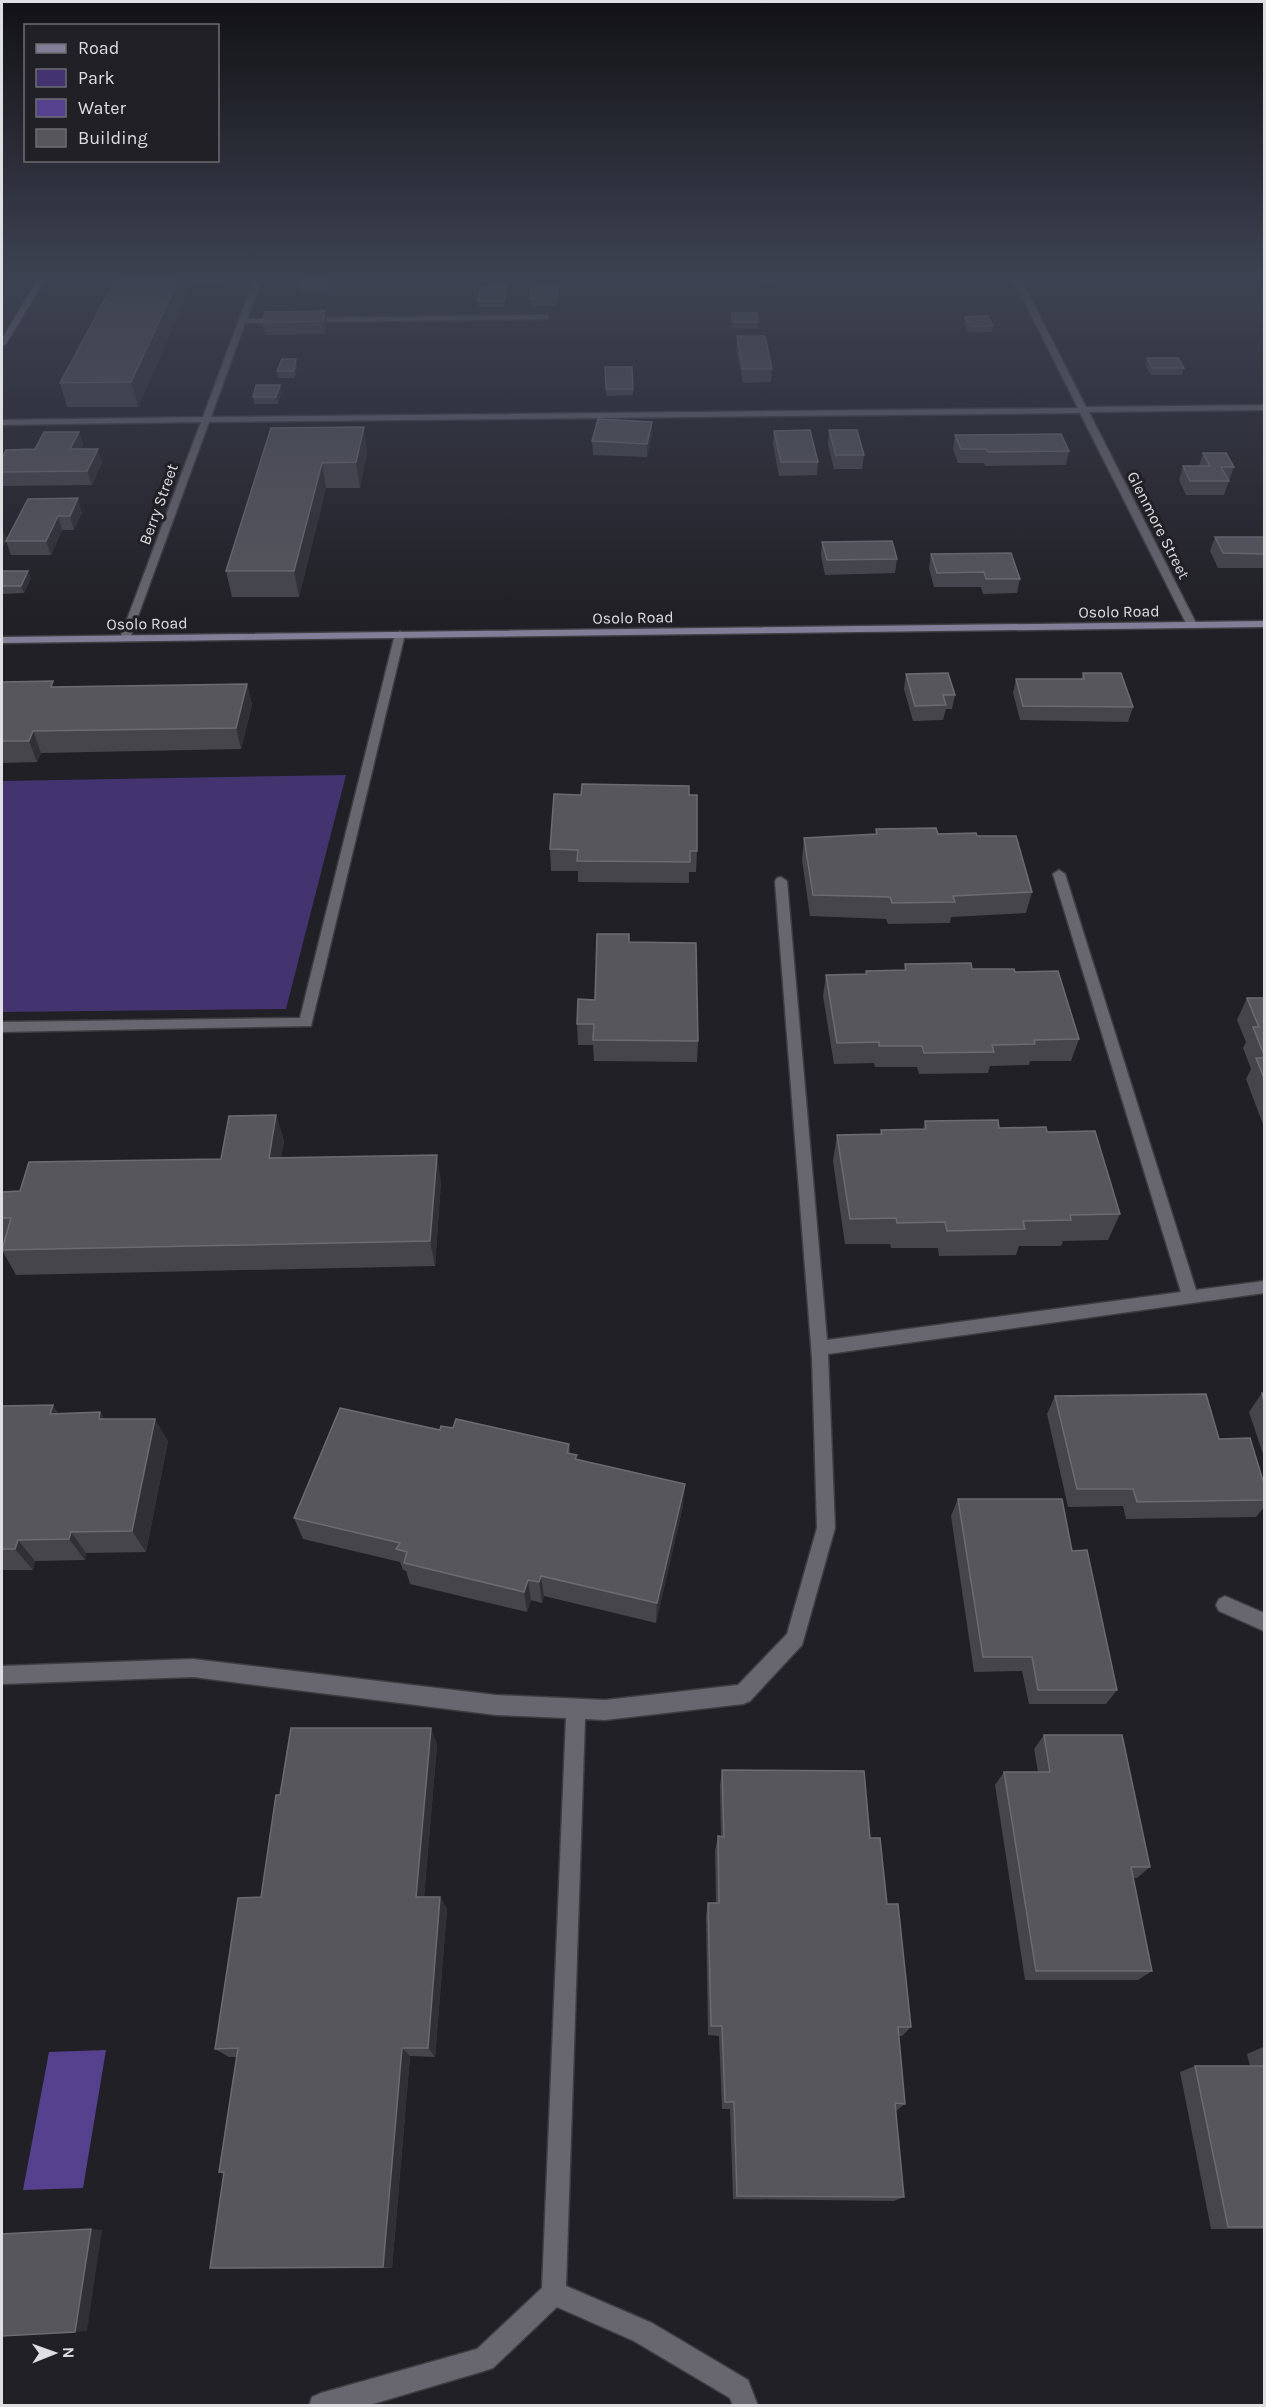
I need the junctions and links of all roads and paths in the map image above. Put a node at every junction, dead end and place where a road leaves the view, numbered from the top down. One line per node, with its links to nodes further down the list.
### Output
1 (216, 391): 5 (street, Berry Street)
2 (1075, 391): 4 (street, Glenmore Street)
3 (1264, 408): 4 (street)
4 (1084, 409): 5 (street); 8 (street, Glenmore Street)
5 (206, 418): 6 (street); 10 (street, Berry Street)
6 (2, 422)
7 (1264, 624): 8 (street, Osolo Road)
8 (1192, 625): 9 (street, Osolo Road)
9 (400, 634): 10 (street, Osolo Road); 14 (street)
10 (125, 638): 11 (street, Osolo Road)
11 (2, 640)
12 (1059, 874): 16 (street)
13 (781, 881): 17 (street)
14 (2, 1027)
15 (1264, 1287): 16 (street)
16 (1190, 1297): 17 (street)
17 (819, 1348): 21 (street)
18 (1225, 1605): 19 (street)
19 (1264, 1622)
20 (2, 1675): 21 (street)
21 (576, 1710): 22 (street)
22 (554, 2292): 23 (street); 24 (street)
23 (321, 2406)
24 (746, 2406)

